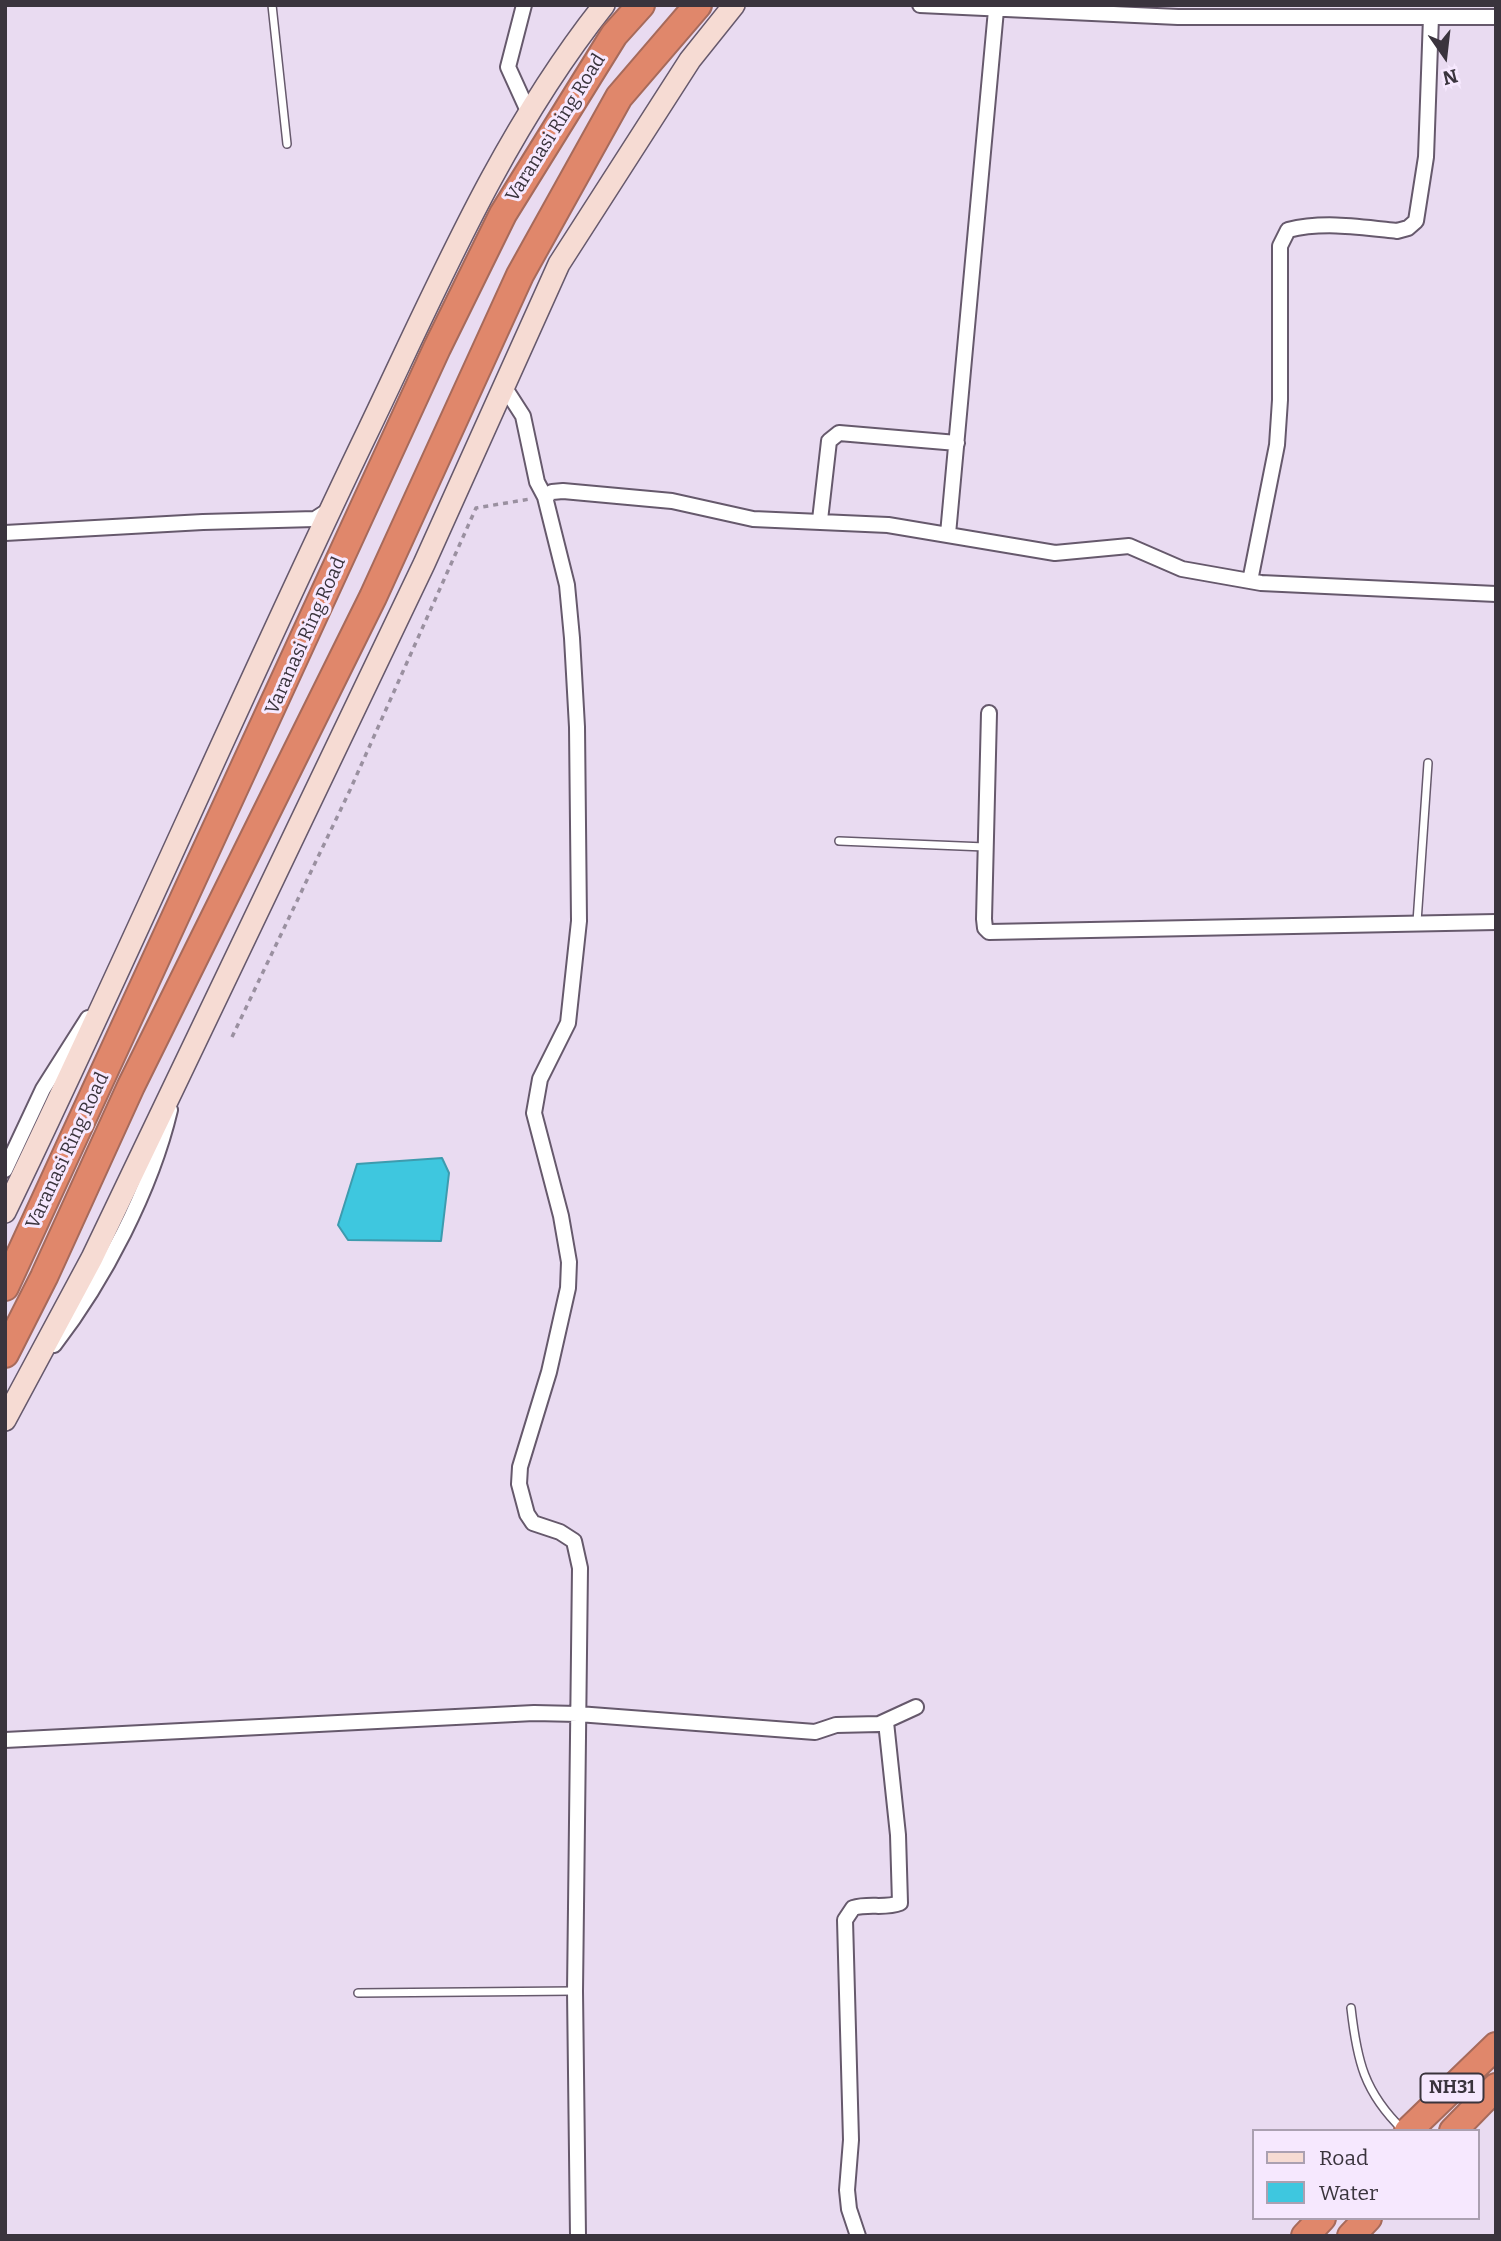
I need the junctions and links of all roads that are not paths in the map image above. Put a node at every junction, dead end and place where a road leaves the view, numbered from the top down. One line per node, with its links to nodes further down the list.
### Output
1 (272, 5): 12 (lane)
2 (524, 5): 11 (street)
3 (604, 5): 11 (street)
4 (641, 5): 31 (highway, Varanasi Ring Road)
5 (698, 5): 32 (highway)
6 (734, 5): 13 (street)
7 (920, 5): 8 (street)
8 (996, 10): 9 (street); 14 (street)
9 (1426, 13): 10 (street); 20 (street)
10 (1496, 17)
11 (528, 111): 16 (street)
12 (287, 144)
13 (505, 388): 15 (street); 33 (street)
14 (957, 443): 17 (street); 19 (street)
15 (545, 497): 17 (street); 35 (street)
16 (330, 509): 18 (street); 28 (street)
17 (820, 520): 19 (street)
18 (5, 533)
19 (948, 534): 20 (street)
20 (1250, 581): 21 (street)
21 (1496, 594)
22 (989, 713): 25 (street)
23 (1428, 763): 26 (lane)
24 (839, 841): 25 (lane)
25 (986, 847): 26 (street)
26 (1417, 922): 27 (street)
27 (1496, 922)
28 (124, 959): 29 (street); 30 (street)
29 (5, 1170)
30 (5, 1212)
31 (5, 1287)
32 (5, 1354)
33 (5, 1420)
34 (916, 1707): 36 (street)
35 (578, 1714): 36 (street); 37 (street); 38 (street)
36 (886, 1722): 49 (street)
37 (5, 1740)
38 (575, 1991): 39 (lane); 48 (street)
39 (358, 1993)
40 (1351, 2008): 43 (lane)
41 (1496, 2046): 44 (highway, NH31)
42 (1496, 2087): 45 (highway, NH31)
43 (1404, 2129)
44 (1408, 2129)
45 (1455, 2129)
46 (1320, 2220): 50 (highway)
47 (1366, 2220): 51 (highway)
48 (578, 2236)
49 (858, 2236)
50 (1305, 2236)
51 (1351, 2236)

